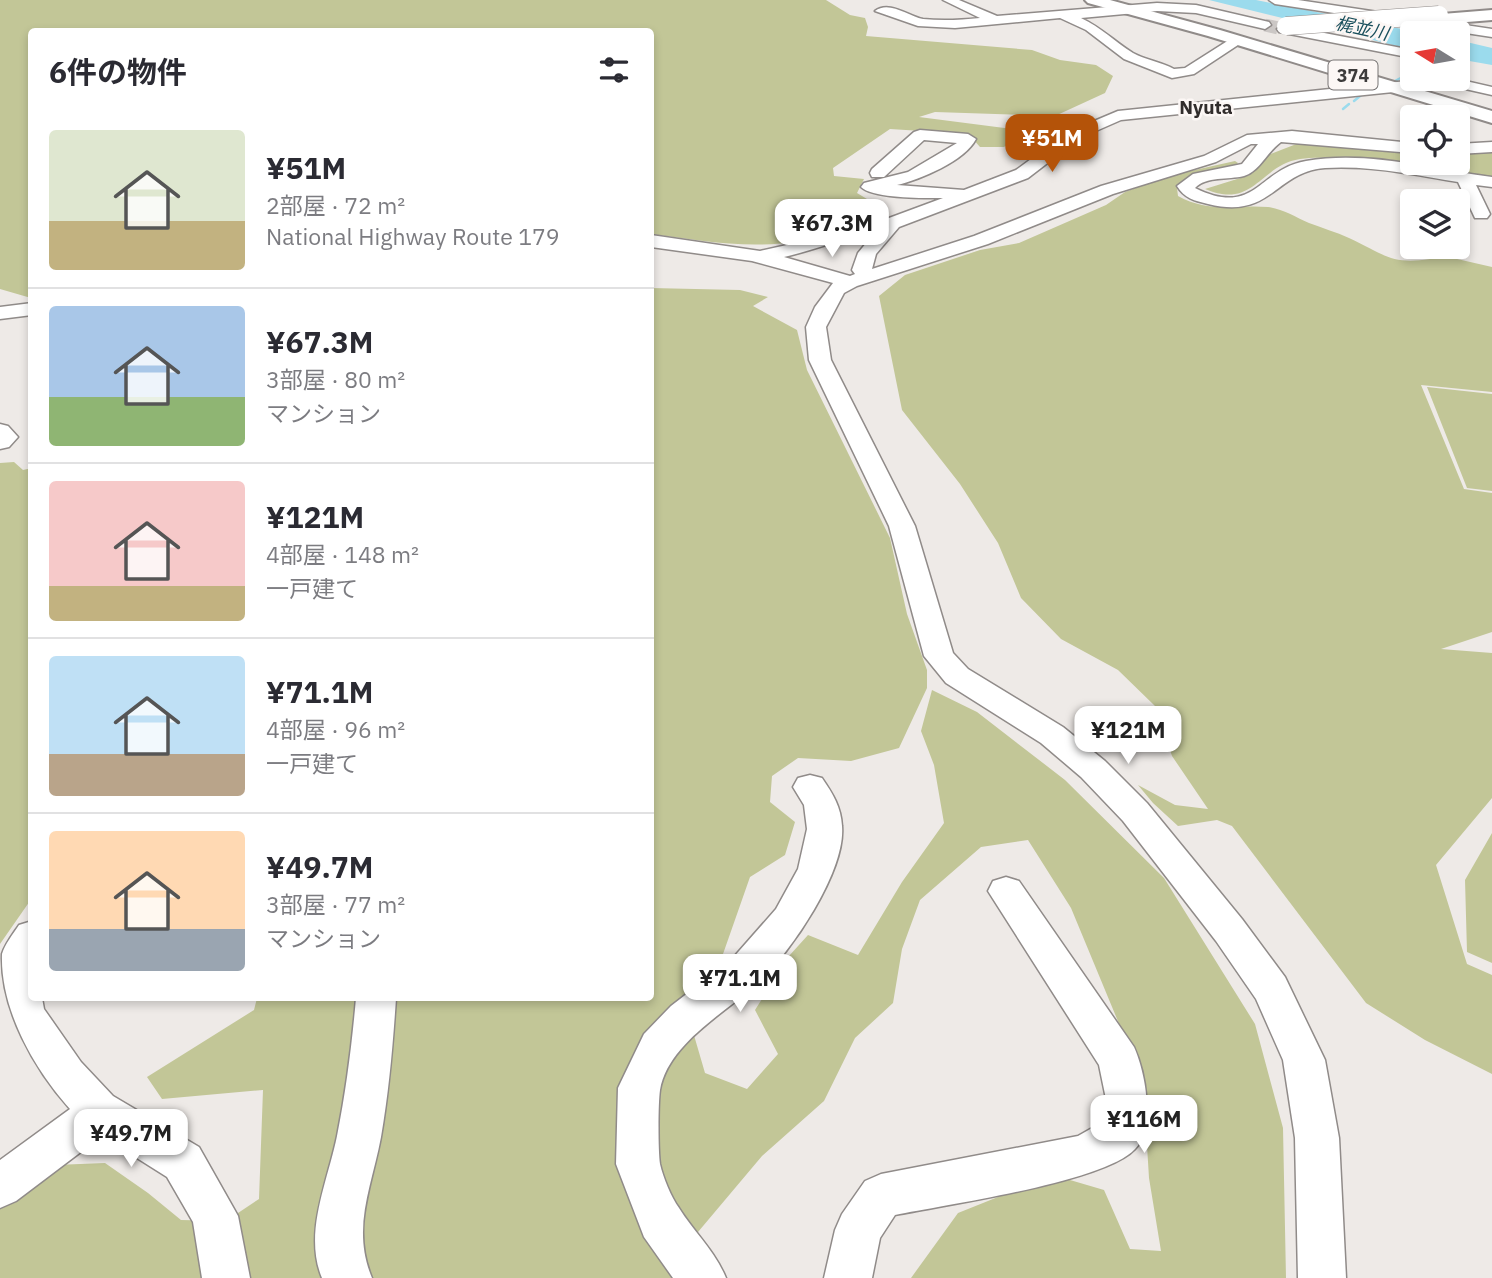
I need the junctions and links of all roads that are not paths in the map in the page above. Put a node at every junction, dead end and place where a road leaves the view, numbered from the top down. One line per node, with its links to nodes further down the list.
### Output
1 (949, 0): 10 (street)
2 (1093, 0): 5 (highway)
3 (1275, 0): 11 (street)
4 (1482, 0): 14 (highway, bridge)
5 (1129, 9): 8 (street); 13 (street); 16 (highway)
6 (881, 11): 12 (street)
7 (1492, 15): 11 (highway)
8 (1069, 16): 9 (street); 19 (street)
9 (1014, 18): 10 (street); 12 (street)
10 (994, 19): 12 (street)
11 (1417, 21)
12 (955, 24)
13 (1265, 25)
14 (1286, 28): 16 (highway); 18 (street); 19 (street)
15 (1470, 29): 17 (street)
16 (1214, 33): 22 (highway, 374)
17 (1492, 33)
18 (1400, 52)
19 (1182, 73): 24 (street)
20 (1470, 82): 23 (street)
21 (1400, 86): 22 (street)
22 (1393, 87): 24 (street); 25 (highway, 374)
23 (1492, 91)
24 (1239, 102): 33 (street)
25 (1492, 117)
26 (1277, 136): 28 (street); 31 (street); 38 (street)
27 (1492, 146): 29 (street)
28 (1400, 147)
29 (1470, 148)
30 (877, 173): 33 (street)
31 (1465, 179): 32 (street); 34 (street)
32 (1492, 182)
33 (969, 194): 35 (street)
34 (1481, 214)
35 (893, 223): 37 (street); 38 (street)
36 (654, 241): 37 (street)
37 (760, 258): 38 (street)
38 (858, 279): 53 (street)
39 (28, 310): 40 (street)
40 (0, 313)
41 (0, 431): 42 (street)
42 (0, 442)
43 (810, 786): 51 (street)
44 (1006, 891): 52 (street)
45 (28, 942): 47 (street)
46 (376, 1001): 50 (street)
47 (98, 1110): 48 (street); 49 (street)
48 (0, 1186)
49 (226, 1278)
50 (348, 1278)
51 (702, 1278)
52 (848, 1278)
53 (1322, 1278)

